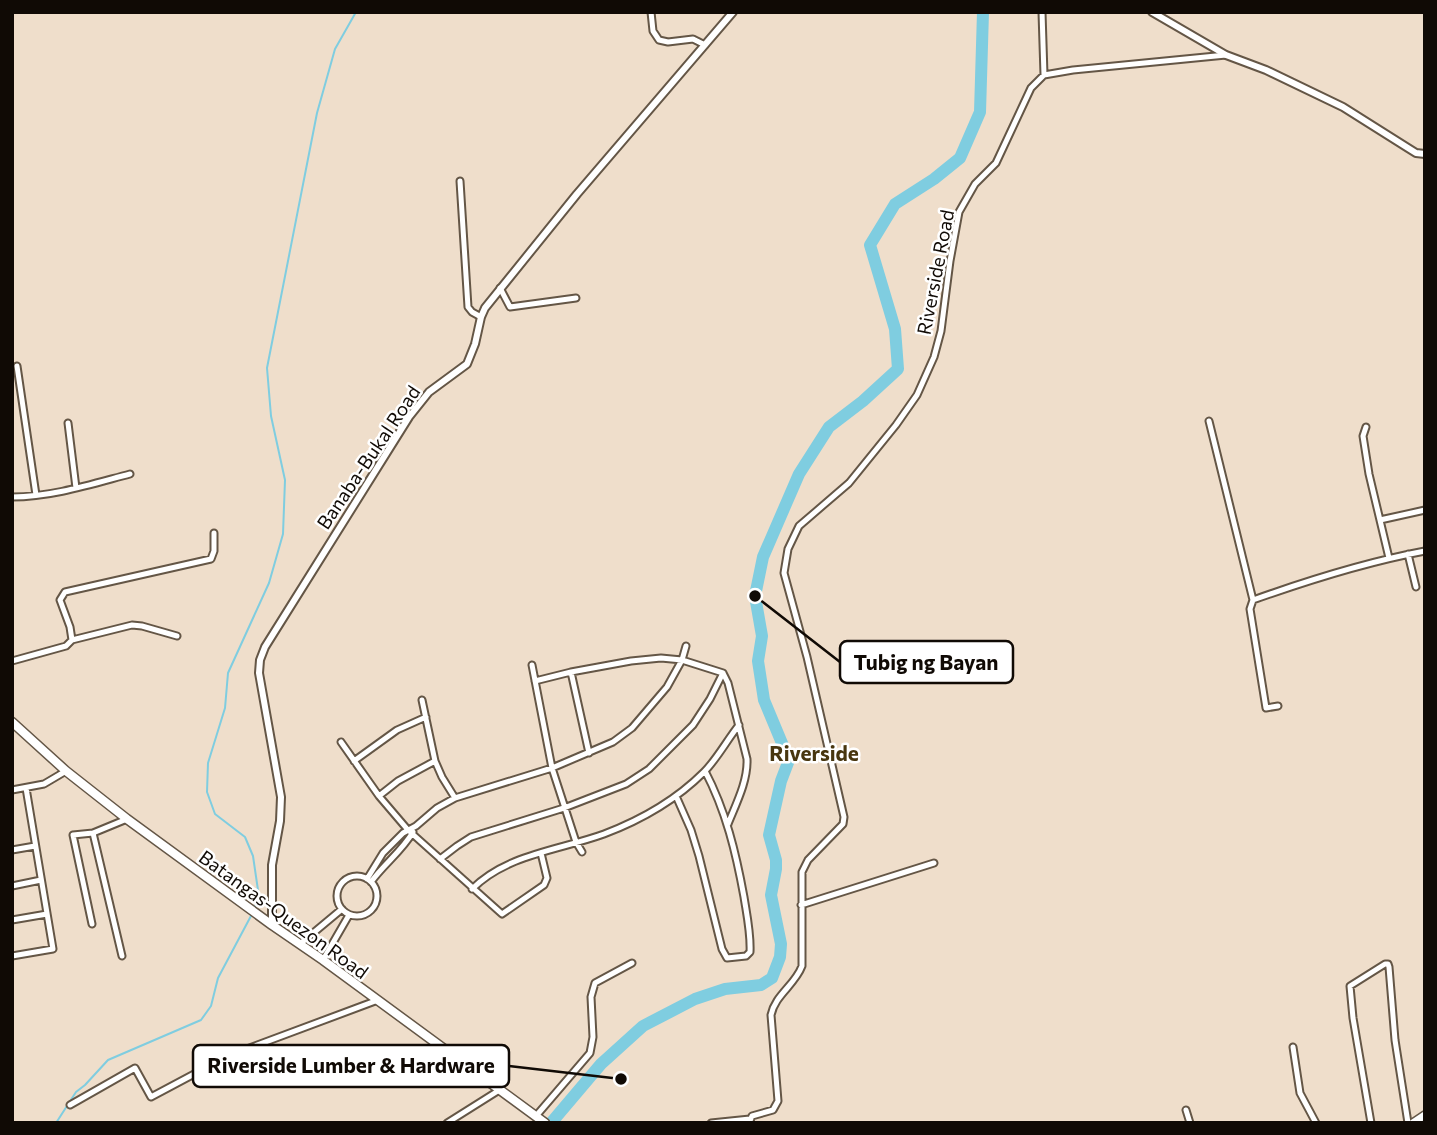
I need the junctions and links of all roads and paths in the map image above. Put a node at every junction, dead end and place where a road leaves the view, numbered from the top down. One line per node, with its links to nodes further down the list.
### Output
1 (651, 12): 5 (street)
2 (733, 12): 5 (street, Banaba-Bukal Road)
3 (1042, 12): 7 (street)
4 (1152, 12): 6 (street)
5 (705, 45): 10 (street, Banaba-Bukal Road)
6 (1226, 55): 7 (street); 8 (street)
7 (1044, 75): 73 (street, Riverside Road)
8 (1425, 154)
9 (460, 181): 12 (street)
10 (500, 288): 11 (street); 12 (street, Banaba-Bukal Road)
11 (576, 298)
12 (481, 317): 79 (street, Banaba-Bukal Road)
13 (17, 366): 19 (street)
14 (1209, 421): 28 (street)
15 (68, 423): 18 (street)
16 (1366, 427): 22 (street)
17 (130, 474): 18 (street)
18 (76, 488): 19 (street)
19 (36, 495): 20 (street)
20 (12, 497)
21 (1425, 509): 22 (street)
22 (1380, 520): 26 (street)
23 (214, 533): 30 (street)
24 (1425, 551): 25 (street)
25 (1408, 554): 26 (street); 27 (street)
26 (1389, 558): 28 (street)
27 (1416, 587)
28 (1253, 600): 39 (street)
29 (177, 636): 30 (street)
30 (72, 640): 33 (street)
31 (686, 646): 32 (street)
32 (682, 660): 35 (street); 36 (street); 44 (street)
33 (12, 661)
34 (532, 665): 37 (street)
35 (571, 672): 37 (street); 44 (street)
36 (723, 673): 42 (street); 55 (street)
37 (535, 681): 47 (street)
38 (422, 700): 40 (street)
39 (1278, 706)
40 (426, 717): 45 (street); 46 (street)
41 (12, 722): 48 (main road, Batangas-Quezon Road)
42 (739, 725): 49 (street); 57 (street)
43 (341, 742): 45 (street)
44 (589, 753): 47 (street)
45 (354, 761): 52 (street)
46 (435, 761): 52 (street); 54 (street)
47 (552, 768): 54 (street); 55 (street)
48 (66, 771): 50 (street); 56 (main road, Batangas-Quezon Road)
49 (705, 771): 53 (street); 57 (street)
50 (26, 788): 51 (street); 61 (street)
51 (12, 790)
52 (379, 796): 58 (street)
53 (676, 796): 57 (street); 60 (street)
54 (455, 798): 58 (street)
55 (564, 808): 60 (street); 67 (street)
56 (127, 819): 59 (street); 79 (main road, Batangas-Quezon Road)
57 (728, 825)
58 (410, 832): 62 (street); 64 (street); 67 (street)
59 (93, 833): 78 (street); 82 (street)
60 (576, 842): 65 (street); 66 (street)
61 (35, 846): 63 (street); 69 (street)
62 (391, 846): 64 (street); 70 (street)
63 (12, 850)
64 (397, 851): 70 (street)
65 (582, 852)
66 (541, 853): 72 (street); 72 (street)
67 (440, 859): 72 (street)
68 (934, 863): 73 (street)
69 (41, 880): 71 (street); 75 (street)
70 (369, 880): 74 (street); 76 (street)
71 (12, 886)
72 (472, 889)
73 (801, 905): 92 (street, Riverside Road)
74 (342, 909): 76 (street); 80 (street)
75 (47, 914): 77 (street); 81 (street)
76 (349, 915): 83 (street)
77 (12, 920)
78 (92, 924)
79 (272, 925): 80 (main road, Batangas-Quezon Road)
80 (300, 944): 83 (main road, Batangas-Quezon Road)
81 (12, 956)
82 (122, 956)
83 (323, 960): 85 (main road, Batangas-Quezon Road)
84 (632, 963): 91 (street)
85 (377, 1000): 87 (main road, Batangas-Quezon Road); 88 (street)
86 (1293, 1048): 96 (street)
87 (501, 1089): 91 (main road, Batangas-Quezon Road); 93 (street)
88 (70, 1105)
89 (1186, 1110): 95 (street)
90 (1425, 1115): 98 (main road)
91 (541, 1120)
92 (749, 1121): 94 (street)
93 (447, 1123)
94 (711, 1123)
95 (1190, 1123)
96 (1316, 1123)
97 (1371, 1123): 98 (street)
98 (1410, 1123)

